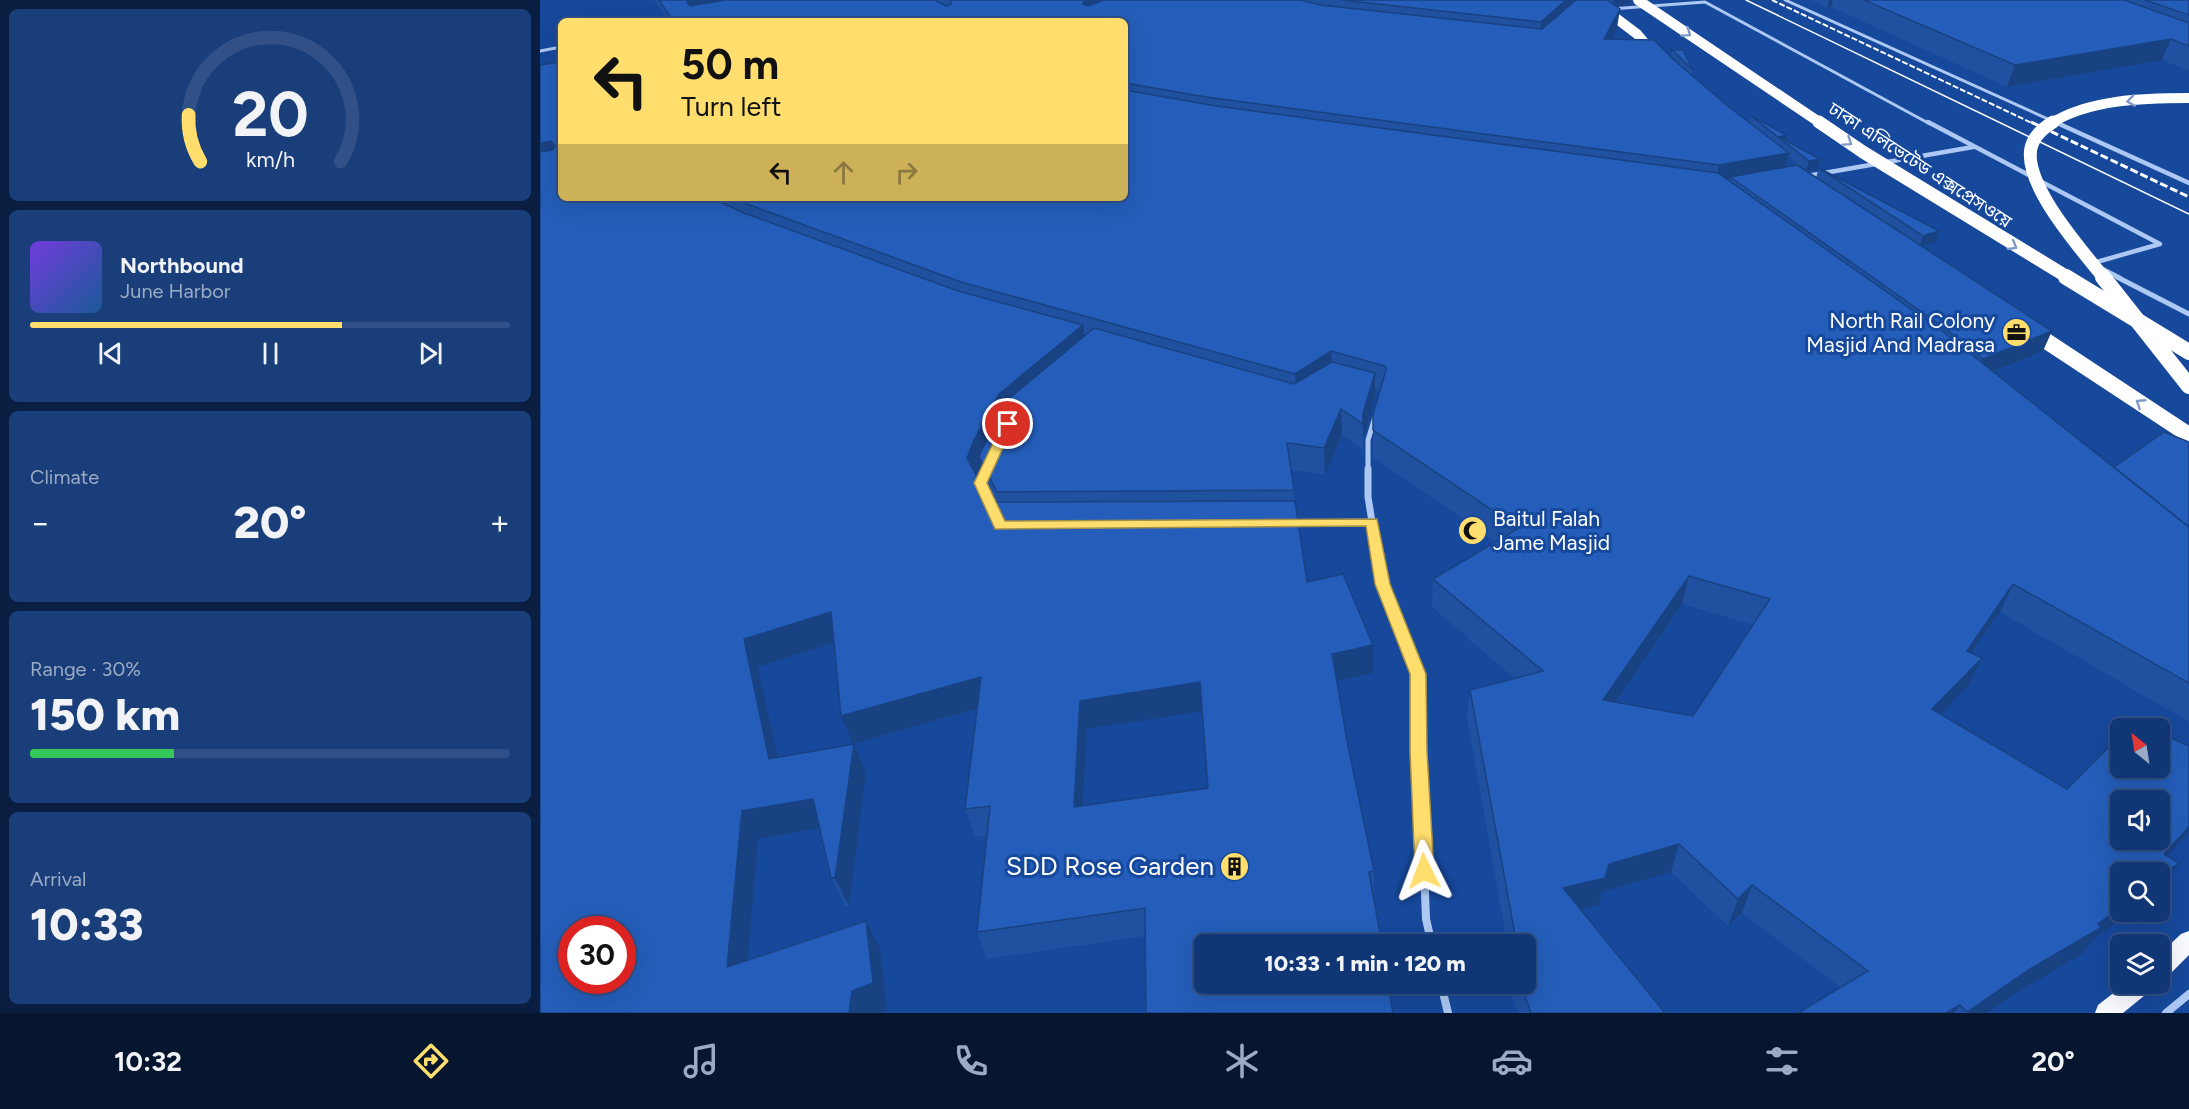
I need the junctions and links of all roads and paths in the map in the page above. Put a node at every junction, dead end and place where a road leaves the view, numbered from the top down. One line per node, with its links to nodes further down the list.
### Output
1 (1638, 0): 14 (highway, ঢাকা এলিভেটেড এক্সপ্রেসওয়ে, one-way to 14, bridge)
2 (1785, 0): 10 (street)
3 (1593, 5): 6 (highway, bridge); 8 (street)
4 (558, 48): 5 (street)
5 (540, 51)
6 (1669, 69)
7 (2189, 98): 15 (highway, one-way to 15, bridge)
8 (1973, 147): 9 (street); 12 (street)
9 (1795, 175): 11 (highway)
10 (2189, 183)
11 (1812, 187)
12 (2189, 314)
13 (2013, 319): 17 (highway, one-way to 13, bridge)
14 (2189, 352)
15 (2189, 386)
16 (1378, 406): 20 (street)
17 (2189, 435)
18 (989, 464): 19 (street)
19 (985, 494)
20 (1372, 522): 21 (street); 22 (street)
21 (1279, 523)
22 (1429, 934)
23 (2189, 941): 24 (main road)
24 (2170, 959)
25 (1443, 994): 28 (street)
26 (2130, 994): 29 (main road)
27 (2189, 994): 30 (street)
28 (1448, 1013)
29 (2106, 1013)
30 (2166, 1013)

